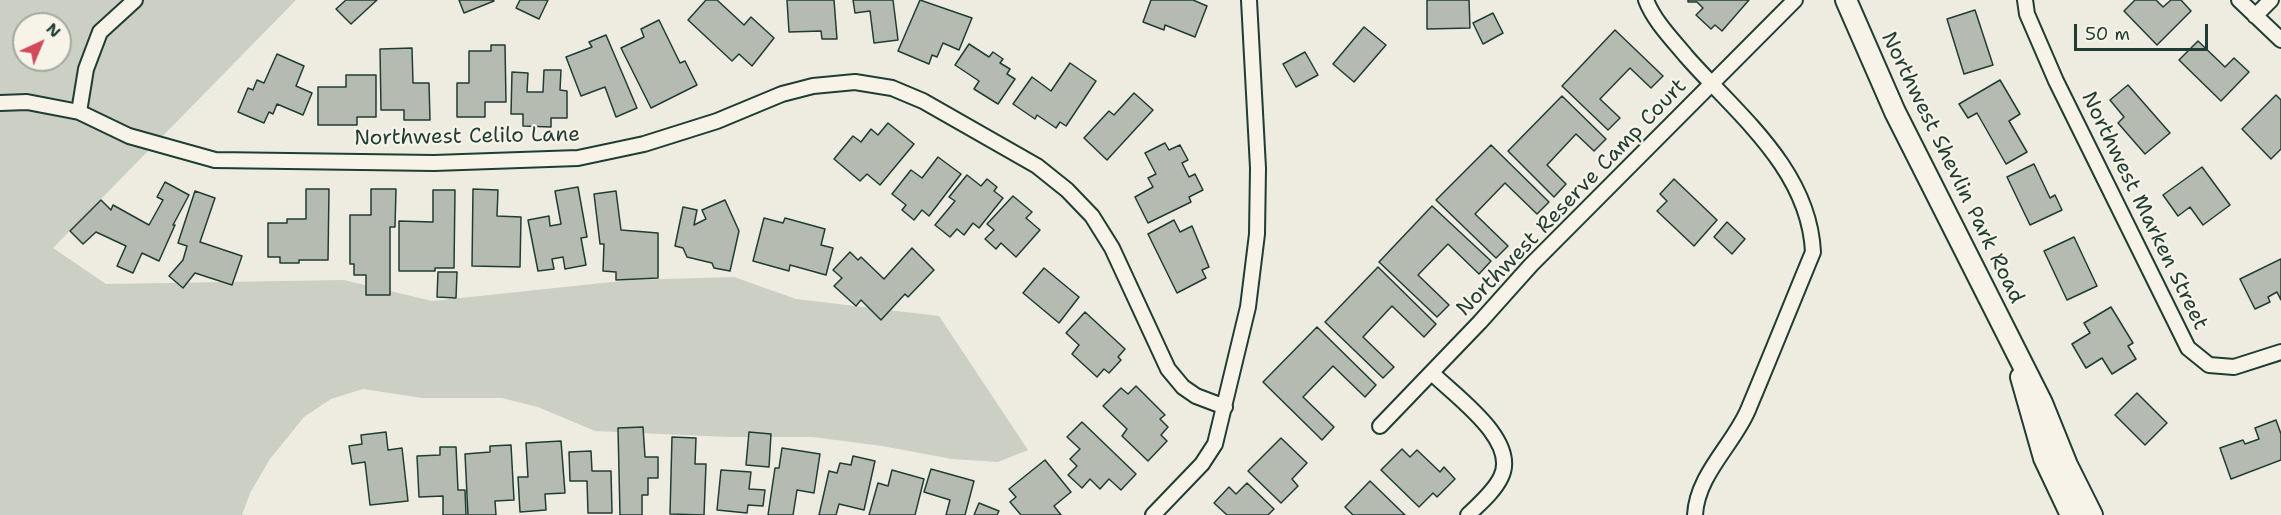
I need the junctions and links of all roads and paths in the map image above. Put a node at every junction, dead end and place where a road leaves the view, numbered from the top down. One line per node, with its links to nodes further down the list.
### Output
1 (135, 0): 13 (street)
2 (1249, 0): 17 (street)
3 (1646, 0): 11 (street)
4 (1795, 0): 11 (street, Northwest Reserve Camp Court)
5 (1846, 0): 15 (street, Northwest Shevlin Park Road)
6 (2025, 0): 14 (street, Northwest Marken Street)
7 (2239, 0): 9 (street)
8 (2271, 0): 9 (street)
9 (2255, 16): 10 (street)
10 (2281, 40)
11 (1712, 83): 16 (street, Northwest Reserve Camp Court); 21 (street)
12 (0, 103): 13 (street, Northwest Celilo Lane)
13 (79, 112): 17 (street, Northwest Celilo Lane)
14 (2281, 352)
15 (2017, 357): 22 (street, Northwest Shevlin Park Road); 23 (street, Northwest Shevlin Park Road)
16 (1432, 373): 18 (street, Northwest Reserve Camp Court); 20 (street)
17 (1225, 408): 19 (street)
18 (1380, 426)
19 (1153, 515)
20 (1468, 515)
21 (1695, 515)
22 (2071, 515)
23 (2092, 515)

